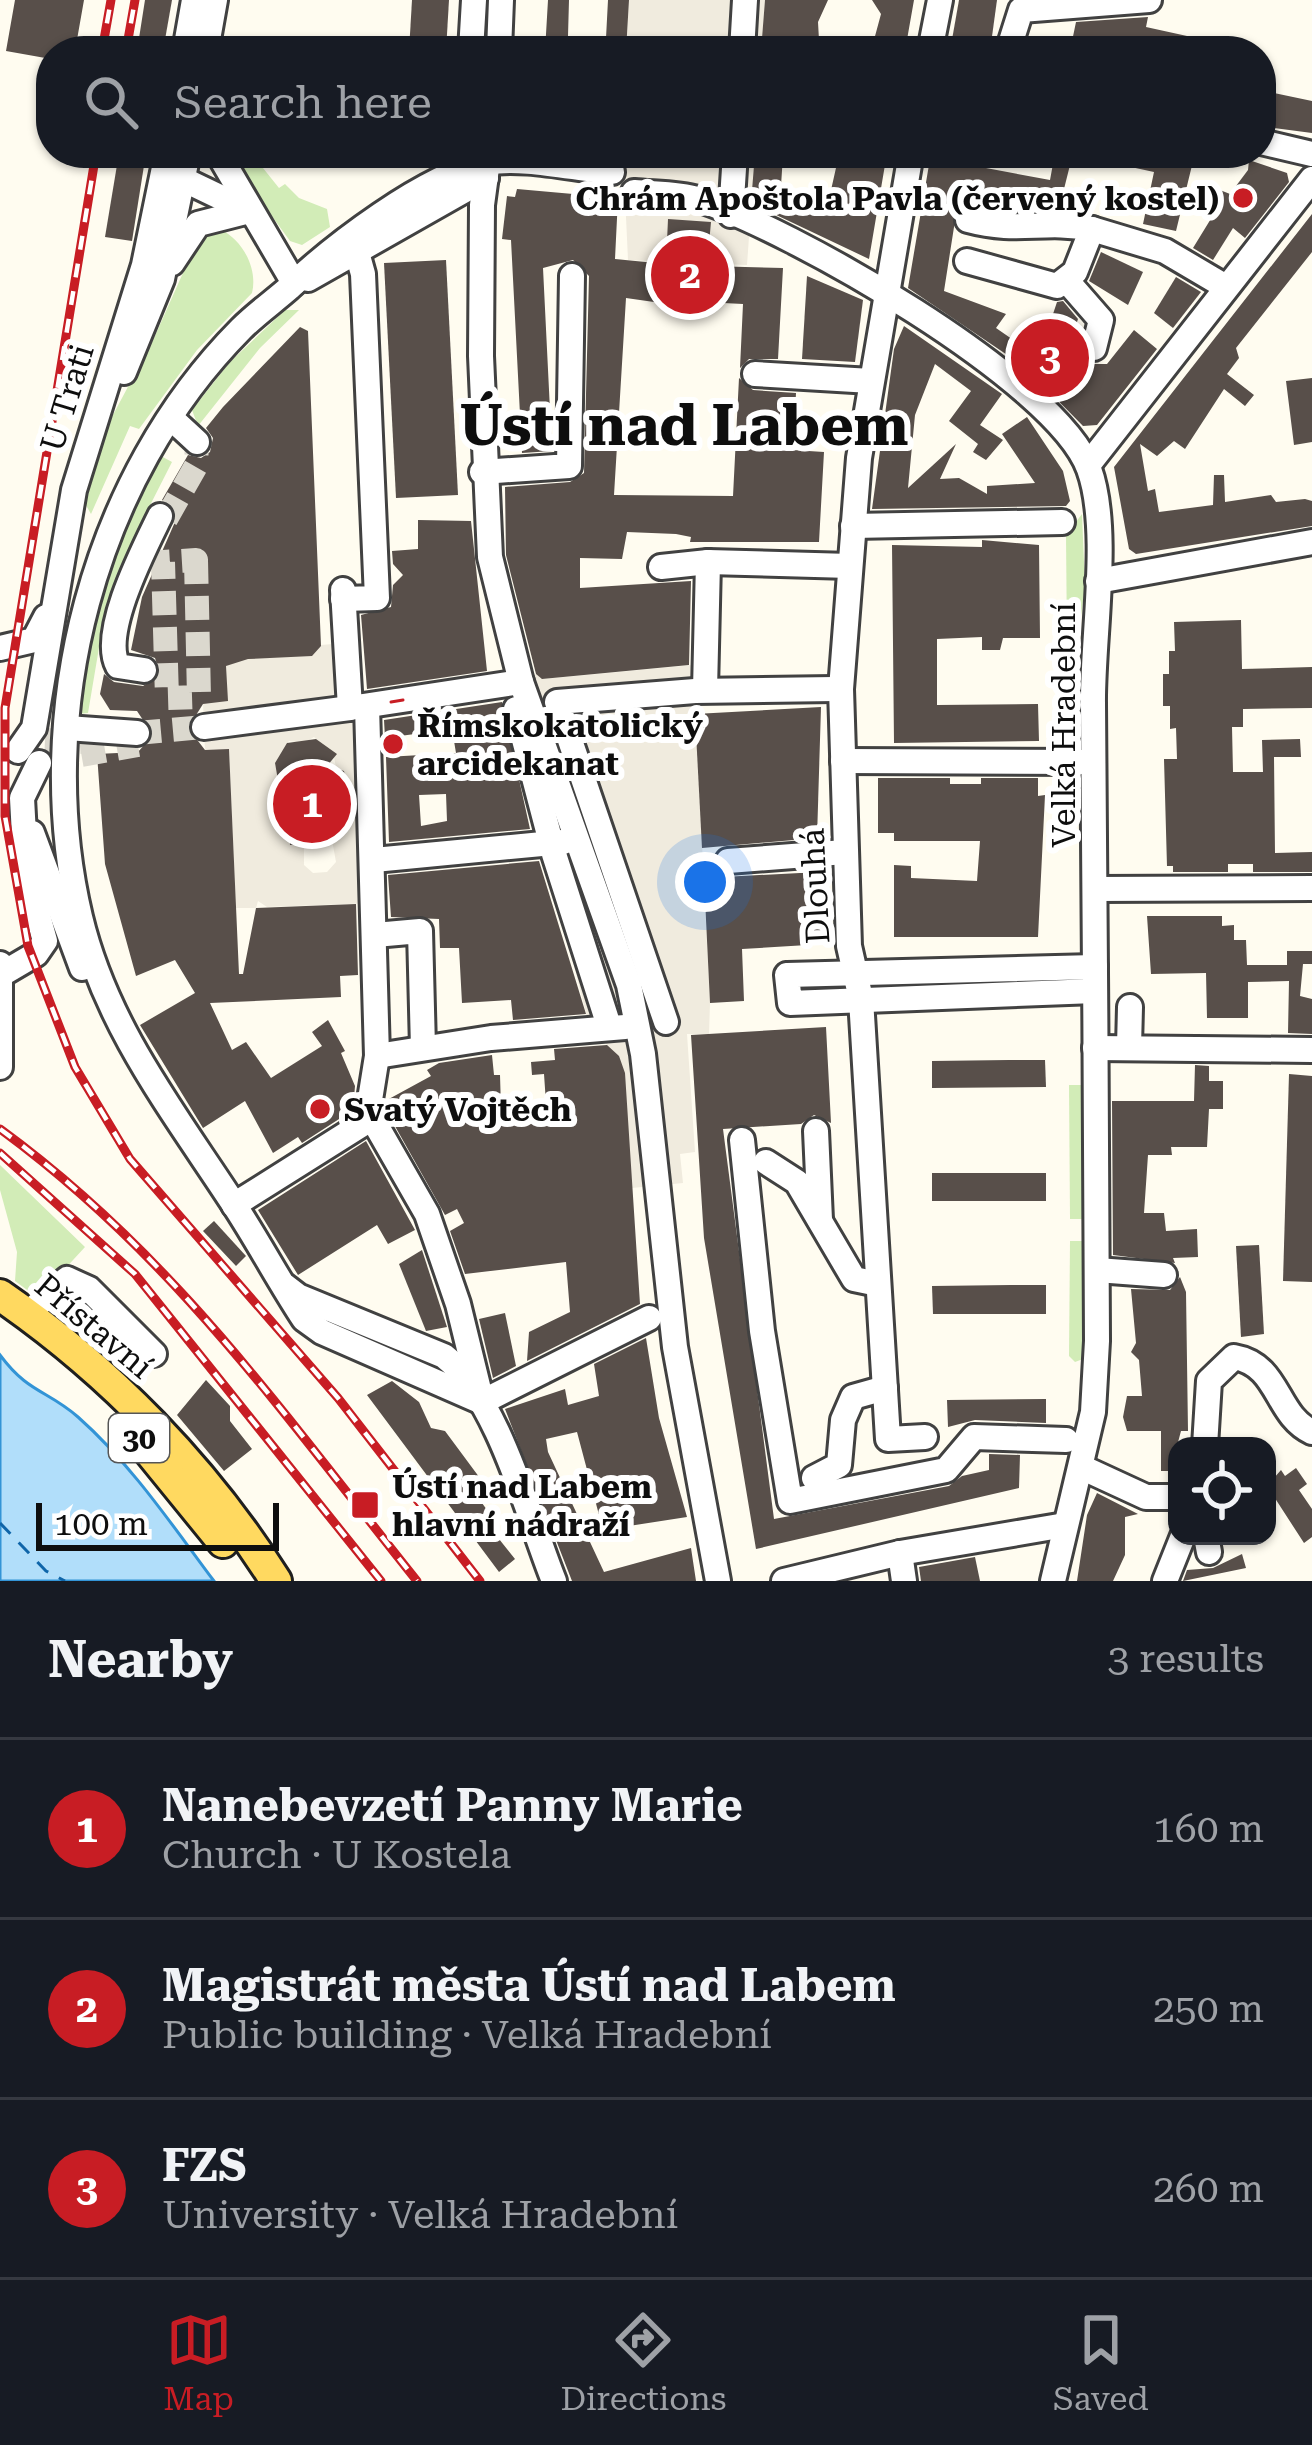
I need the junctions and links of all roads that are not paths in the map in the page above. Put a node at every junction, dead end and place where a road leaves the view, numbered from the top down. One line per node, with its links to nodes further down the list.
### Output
1 (194, 0): 9 (street)
2 (215, 0): 10 (street)
3 (474, 0): 11 (street)
4 (501, 0): 12 (street)
5 (746, 0): 13 (street)
6 (940, 0): 14 (street)
7 (1149, 0): 8 (street)
8 (1030, 6): 15 (street)
9 (188, 36)
10 (209, 36)
11 (472, 36)
12 (500, 36)
13 (743, 36)
14 (933, 36)
15 (1015, 36)
16 (1276, 146): 17 (street)
17 (1312, 154)
18 (174, 168): 52 (street, U Trati)
19 (175, 168): 40 (street, U Trati)
20 (181, 168): 32 (street)
21 (227, 168): 32 (street)
22 (454, 168): 42 (street)
23 (482, 168): 31 (street)
24 (487, 168): 36 (street)
25 (550, 168): 28 (street)
26 (734, 168): 33 (street)
27 (908, 168): 44 (street, Dlouhá)
28 (612, 172)
29 (1312, 179): 43 (street)
30 (634, 192): 33 (street)
31 (429, 210): 36 (street); 42 (street)
32 (249, 211): 40 (street, U Trati); 42 (street)
33 (731, 215): 44 (street)
34 (968, 220): 35 (street)
35 (1091, 229): 41 (street); 43 (street)
36 (482, 250): 51 (street)
37 (358, 256): 69 (street)
38 (967, 261): 41 (street)
39 (572, 276): 51 (street)
40 (162, 279): 52 (street, U Trati)
41 (1067, 281): 45 (street)
42 (294, 283): 48 (street)
43 (1226, 287): 50 (street)
44 (886, 295): 47 (street, Dlouhá); 50 (street)
45 (1094, 348)
46 (755, 374): 47 (street)
47 (871, 381): 55 (street, Dlouhá)
48 (172, 418): 49 (street); 72 (street)
49 (197, 442)
50 (1088, 465): 62 (street, Velká Hradební)
51 (482, 472): 67 (street)
52 (74, 490): 63 (street)
53 (163, 517): 65 (street)
54 (1062, 522): 55 (street)
55 (853, 526): 60 (street, Dlouhá)
56 (1312, 542): 57 (street)
57 (1268, 550): 58 (street); 62 (street)
58 (1312, 554)
59 (708, 562): 60 (street); 61 (street); 68 (street)
60 (850, 566): 73 (street, Dlouhá)
61 (661, 567)
62 (1098, 581): 74 (street, Velká Hradební)
63 (51, 604): 64 (street); 72 (street)
64 (0, 647)
65 (138, 665)
66 (835, 689): 68 (street)
67 (518, 691): 69 (street); 76 (street)
68 (700, 691): 89 (street)
69 (358, 707): 70 (street); 78 (street)
70 (204, 727)
71 (137, 734): 72 (street)
72 (34, 749): 75 (street); 86 (street)
73 (843, 761): 74 (street); 77 (street, Dlouhá)
74 (1094, 762): 81 (street, Velká Hradební)
75 (15, 798): 83 (street); 86 (street)
76 (563, 840): 78 (street); 90 (street); 91 (street)
77 (845, 852): 79 (street); 84 (street, Dlouhá)
78 (374, 860): 82 (street)
79 (728, 861)
80 (1312, 888): 81 (street)
81 (1095, 889): 85 (street, Velká Hradební)
82 (375, 934): 93 (street); 96 (street)
83 (1, 969): 97 (street)
84 (856, 969): 85 (street); 87 (street, Dlouhá); 87 (street)
85 (1095, 979): 87 (street); 94 (street, Velká Hradební)
86 (105, 999): 102 (street)
87 (861, 999): 106 (street, Dlouhá)
88 (1130, 1007): 92 (street)
89 (666, 1022)
90 (608, 1023)
91 (638, 1025): 93 (street); 125 (street)
92 (1129, 1047): 94 (street); 95 (street)
93 (423, 1048): 96 (street)
94 (1095, 1048): 104 (street, Velká Hradební)
95 (1312, 1050)
96 (377, 1056): 98 (street)
97 (0, 1067)
98 (372, 1118): 102 (street); 112 (street)
99 (816, 1131): 103 (street)
100 (742, 1140): 116 (street)
101 (766, 1162): 103 (street)
102 (234, 1204): 112 (street)
103 (820, 1228): 106 (street)
104 (1097, 1270): 105 (street); 116 (street, Velká Hradební)
105 (1164, 1275)
106 (878, 1284): 111 (street, Dlouhá)
107 (0, 1295): 108 (main road, Přístavní / 30)
108 (14, 1316): 110 (street); 122 (main road, Přístavní / 30); 123 (main road, Přístavní / 30)
109 (649, 1318): 112 (street)
110 (154, 1354)
111 (885, 1388): 114 (street, Dlouhá); 117 (street)
112 (482, 1402): 124 (street)
113 (1312, 1432): 115 (street)
114 (925, 1437)
115 (1206, 1437)
116 (1071, 1452): 118 (street); 119 (street, Velká Hradební)
117 (814, 1478)
118 (1168, 1497)
119 (1065, 1525): 121 (street); 128 (street, Velká Hradební)
120 (1179, 1545): 129 (street)
121 (900, 1553): 126 (street); 127 (street)
122 (253, 1581)
123 (276, 1581)
124 (554, 1581)
125 (718, 1581)
126 (784, 1581)
127 (904, 1581)
128 (1053, 1581)
129 (1165, 1581)

